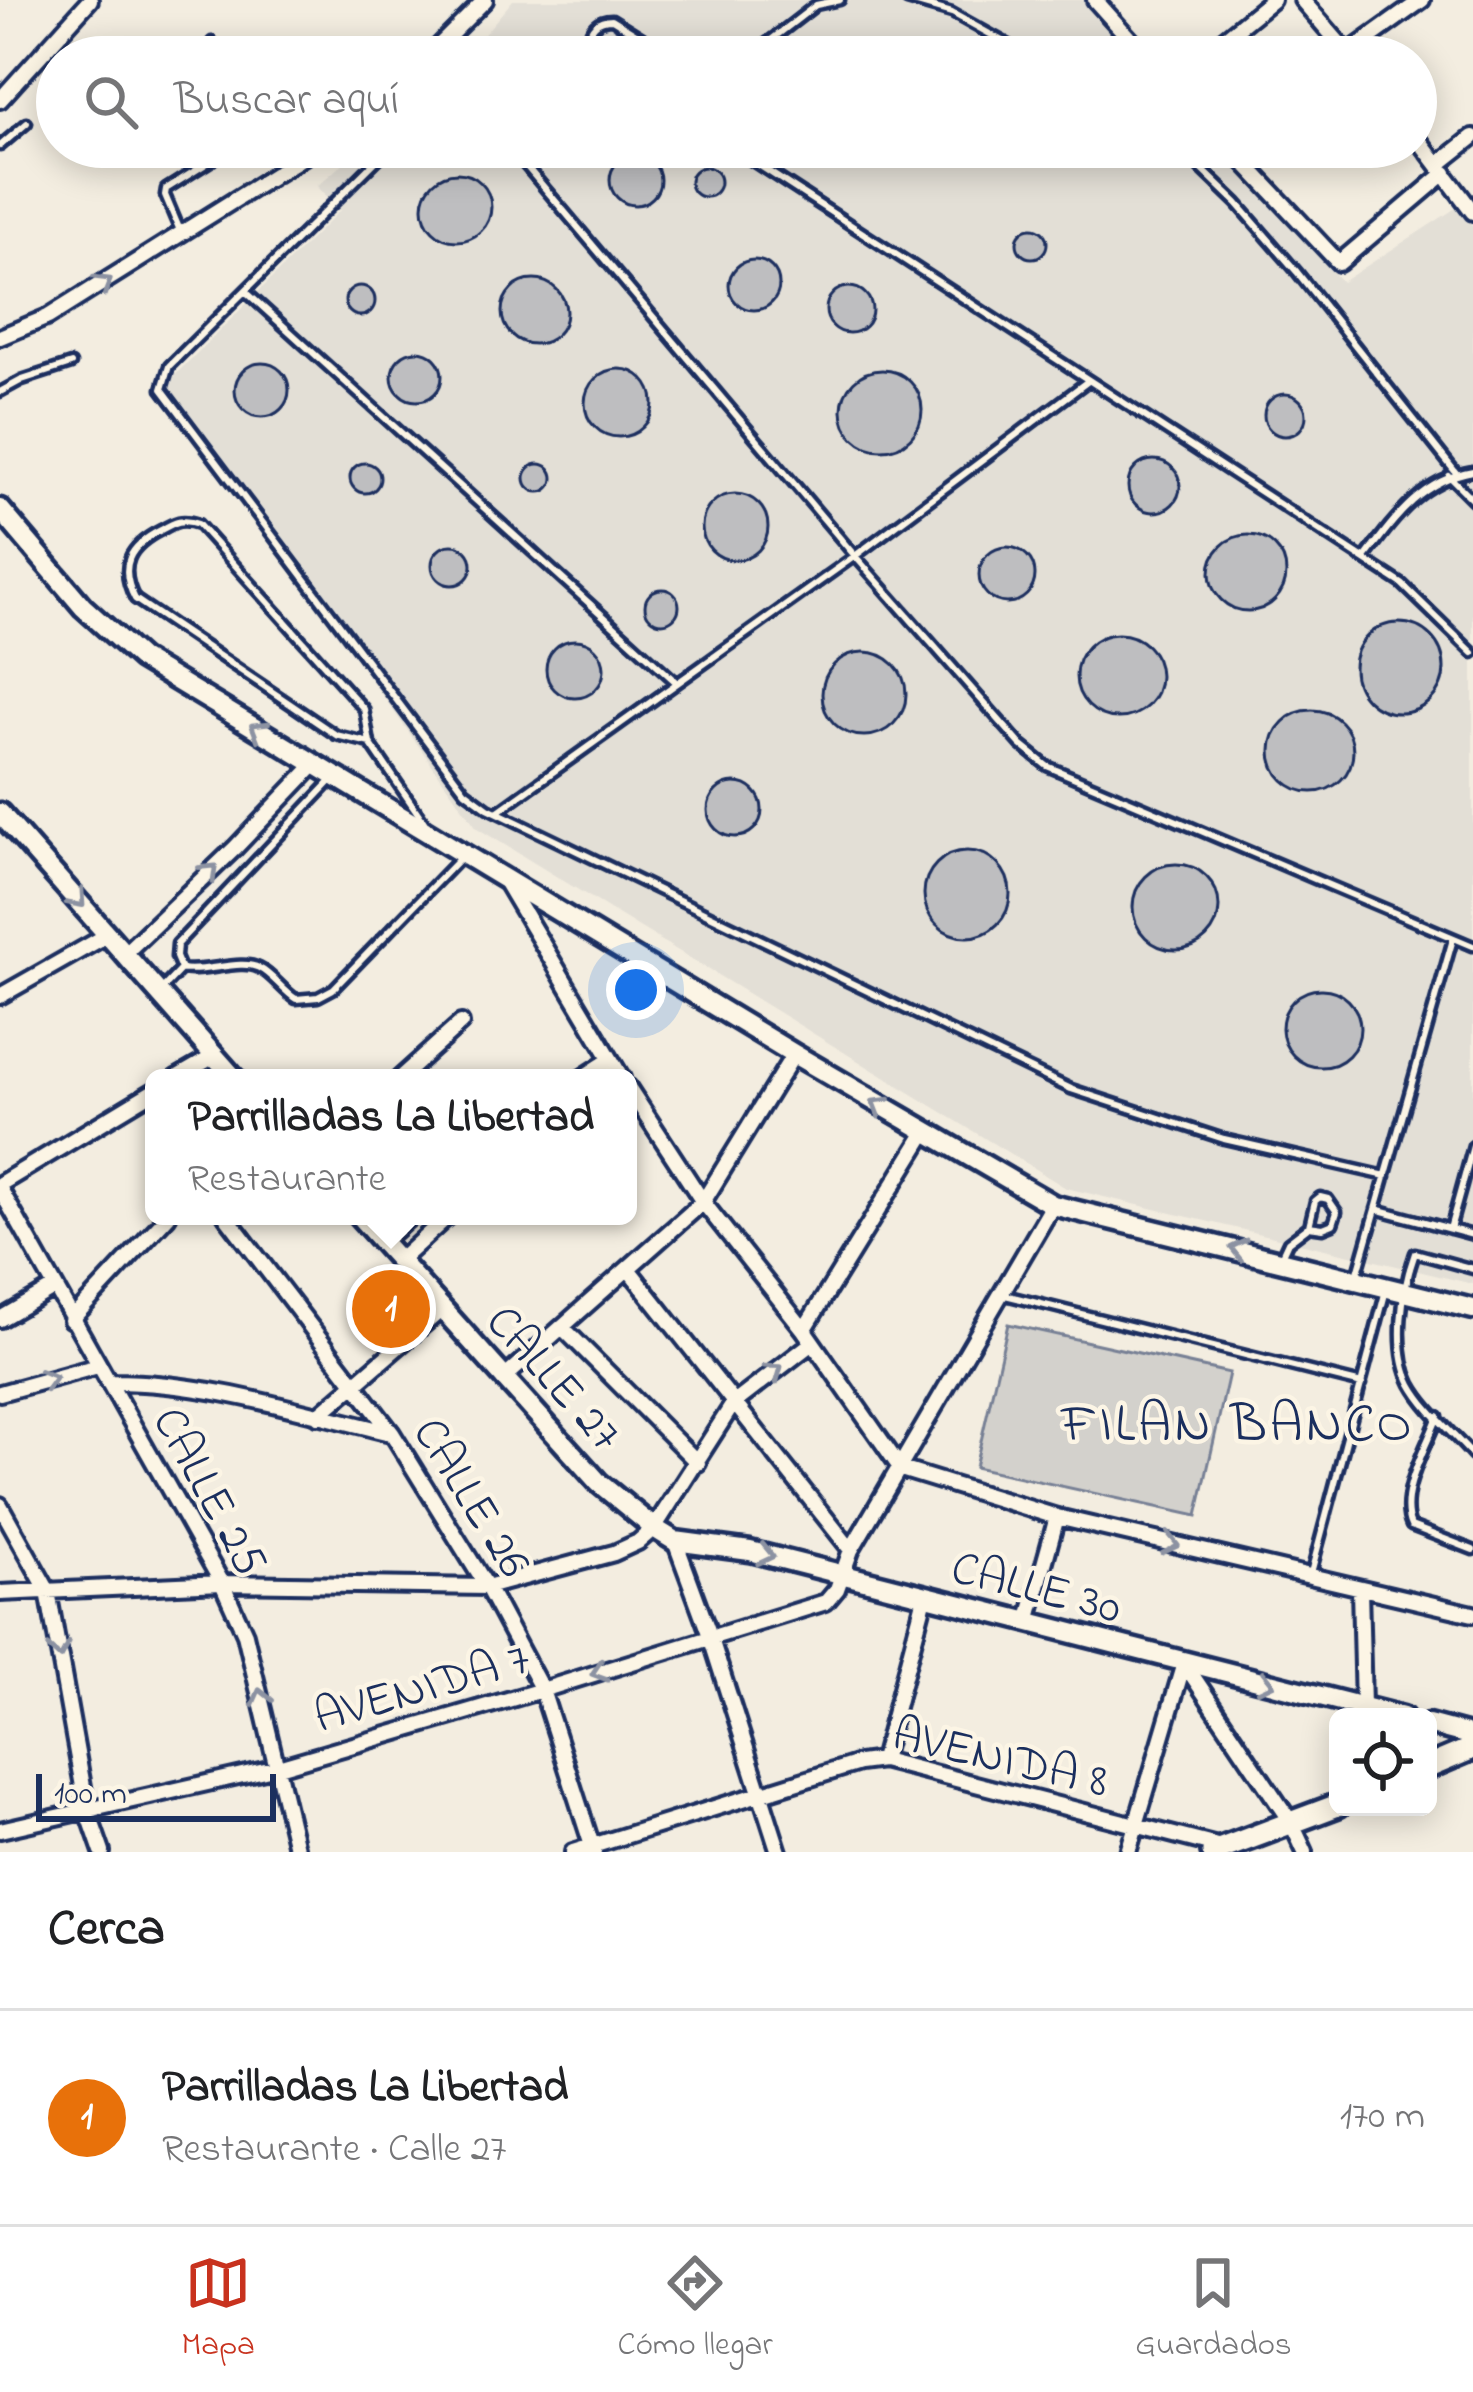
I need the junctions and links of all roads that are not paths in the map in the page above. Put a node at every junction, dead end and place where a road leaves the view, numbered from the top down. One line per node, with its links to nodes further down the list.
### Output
1 (90, 0): 9 (street)
2 (484, 0): 10 (street)
3 (840, 0): 13 (lane)
4 (907, 0): 14 (lane)
5 (1095, 0): 15 (street)
6 (1272, 0): 16 (street)
7 (1302, 0): 17 (street)
8 (1422, 0): 18 (street)
9 (58, 36)
10 (449, 36)
11 (588, 36): 12 (lane)
12 (642, 36)
13 (776, 36)
14 (993, 36)
15 (1127, 36)
16 (1228, 36)
17 (1333, 36)
18 (1375, 36)
19 (36, 60): 20 (street)
20 (0, 100)
21 (27, 123): 23 (lane)
22 (1473, 137): 32 (street)
23 (0, 146)
24 (1437, 163): 32 (street)
25 (201, 168): 34 (lane)
26 (287, 168): 34 (street)
27 (369, 168): 35 (lane)
28 (528, 168): 44 (lane)
29 (763, 168): 38 (lane)
30 (1201, 168): 41 (lane)
31 (1250, 168): 32 (street)
32 (1442, 169): 33 (street)
33 (1473, 212)
34 (182, 236): 36 (street, one-way to 34)
35 (244, 291): 47 (lane); 52 (lane)
36 (0, 337)
37 (71, 364): 39 (lane)
38 (1088, 381): 44 (lane); 45 (lane)
39 (0, 392)
40 (1473, 471): 41 (lane)
41 (1453, 475): 42 (lane); 45 (lane)
42 (1473, 500)
43 (0, 508): 49 (main road, one-way to 43)
44 (855, 556): 47 (lane); 57 (lane)
45 (1364, 560): 46 (lane)
46 (1473, 653)
47 (676, 682): 52 (lane)
48 (370, 743): 48 (lane); 53 (lane)
49 (315, 764): 50 (main road); 59 (street, one-way to 49)
50 (336, 776): 53 (main road); 60 (lane)
51 (0, 812): 56 (main road, one-way to 56)
52 (497, 812): 76 (lane)
53 (429, 830): 54 (main road)
54 (464, 854): 55 (main road); 60 (lane)
55 (500, 873): 64 (main road); 66 (street)
56 (109, 934): 59 (main road); 62 (street)
57 (1454, 939): 58 (lane); 76 (lane)
58 (1473, 946)
59 (126, 952): 61 (main road)
60 (181, 969): 61 (lane)
61 (159, 992): 65 (main road)
62 (0, 996)
63 (461, 1023): 69 (street)
64 (794, 1054): 74 (main road, one-way to 64); 78 (street)
65 (214, 1055): 67 (street); 68 (main road)
66 (610, 1060): 70 (street); 71 (street)
67 (191, 1069)
68 (226, 1069)
69 (410, 1069)
70 (596, 1069)
71 (616, 1069)
72 (145, 1097): 77 (street)
73 (637, 1101): 78 (street)
74 (926, 1132): 79 (main road); 103 (street)
75 (1473, 1146): 87 (lane)
76 (1386, 1176): 80 (lane)
77 (0, 1186): 95 (street, CALLE 25)
78 (704, 1202): 93 (street); 103 (street)
79 (1053, 1204): 90 (main road, one-way to 79); 97 (street)
80 (1376, 1209): 87 (lane); 94 (lane)
81 (160, 1225): 101 (street)
82 (233, 1225): 108 (street, CALLE 26)
83 (367, 1225): 89 (main road, CALLE 27)
84 (401, 1225): 89 (street)
85 (438, 1225): 91 (street)
86 (1309, 1226): 86 (lane); 90 (lane)
87 (1450, 1229): 88 (lane)
88 (1473, 1235)
89 (382, 1242): 91 (main road, CALLE 27)
90 (1281, 1259): 94 (main road)
91 (399, 1261): 98 (main road, CALLE 27)
92 (1473, 1269): 96 (lane)
93 (629, 1270): 102 (street); 110 (street)
94 (1356, 1281): 96 (main road)
95 (55, 1287): 100 (street); 101 (street, CALLE 25)
96 (1396, 1291): 99 (main road); 107 (lane); 111 (lane)
97 (1002, 1294): 107 (lane); 116 (street)
98 (442, 1309): 105 (main road, CALLE 27); 108 (street)
99 (1473, 1309)
100 (0, 1319)
101 (71, 1319): 104 (street, CALLE 25)
102 (563, 1328): 105 (street); 115 (street)
103 (808, 1337): 110 (street, one-way to 103); 116 (street)
104 (98, 1366): 106 (street, CALLE 25); 109 (street, one-way to 104)
105 (503, 1379): 119 (main road, CALLE 27)
106 (107, 1382): 112 (street); 125 (street, CALLE 25)
107 (1362, 1384): 124 (lane)
108 (352, 1386): 112 (street); 113 (street, CALLE 26)
109 (0, 1393)
110 (734, 1404): 115 (street); 121 (street)
111 (1438, 1415): 114 (lane); 122 (lane)
112 (318, 1416): 113 (street)
113 (392, 1433): 126 (street, CALLE 26)
114 (1473, 1456)
115 (698, 1463): 119 (street)
116 (901, 1469): 118 (street); 121 (street)
117 (0, 1505): 128 (street)
118 (1057, 1516): 124 (street, one-way to 124); 132 (street)
119 (653, 1528): 120 (main road, CALLE 30); 126 (street)
120 (675, 1540): 123 (main road, CALLE 30, one-way to 123); 133 (street)
121 (851, 1550): 123 (street)
122 (1473, 1550)
123 (841, 1574): 130 (main road, CALLE 30); 133 (street, AVENIDA 7)
124 (1310, 1577): 127 (street)
125 (222, 1583): 126 (street); 128 (street); 143 (street, CALLE 25, one-way to 125)
126 (488, 1586): 135 (street, CALLE 26)
127 (1360, 1588): 131 (street); 136 (street)
128 (48, 1591): 129 (street); 146 (street, one-way to 146)
129 (0, 1593)
130 (926, 1597): 132 (main road, CALLE 30); 141 (street)
131 (1473, 1614)
132 (1028, 1622): 134 (main road, CALLE 30)
133 (710, 1636): 135 (street, AVENIDA 7, one-way to 135); 144 (street)
134 (1184, 1664): 136 (main road, CALLE 30, one-way to 136); 147 (street); 148 (street)
135 (542, 1690): 143 (street, AVENIDA 7); 150 (street, CALLE 26)
136 (1363, 1706): 137 (main road, CALLE 30)
137 (1370, 1708)
138 (1437, 1726): 139 (main road)
139 (1473, 1736)
140 (1473, 1748): 142 (main road)
141 (883, 1760): 144 (street, AVENIDA 8); 148 (street, AVENIDA 8)
142 (1437, 1763)
143 (278, 1767): 146 (street, AVENIDA 7); 153 (street, CALLE 25)
144 (760, 1794): 150 (street, AVENIDA 8); 155 (street)
145 (1329, 1808): 147 (main road)
146 (87, 1809): 149 (street, AVENIDA 7); 152 (street)
147 (1292, 1824): 151 (main road); 157 (street)
148 (1136, 1828): 151 (street, AVENIDA 8); 156 (street)
149 (0, 1830)
150 (593, 1849): 154 (street, AVENIDA 8)
151 (1218, 1850)
152 (102, 1852)
153 (297, 1852)
154 (573, 1852)
155 (779, 1852)
156 (1128, 1852)
157 (1305, 1852)

